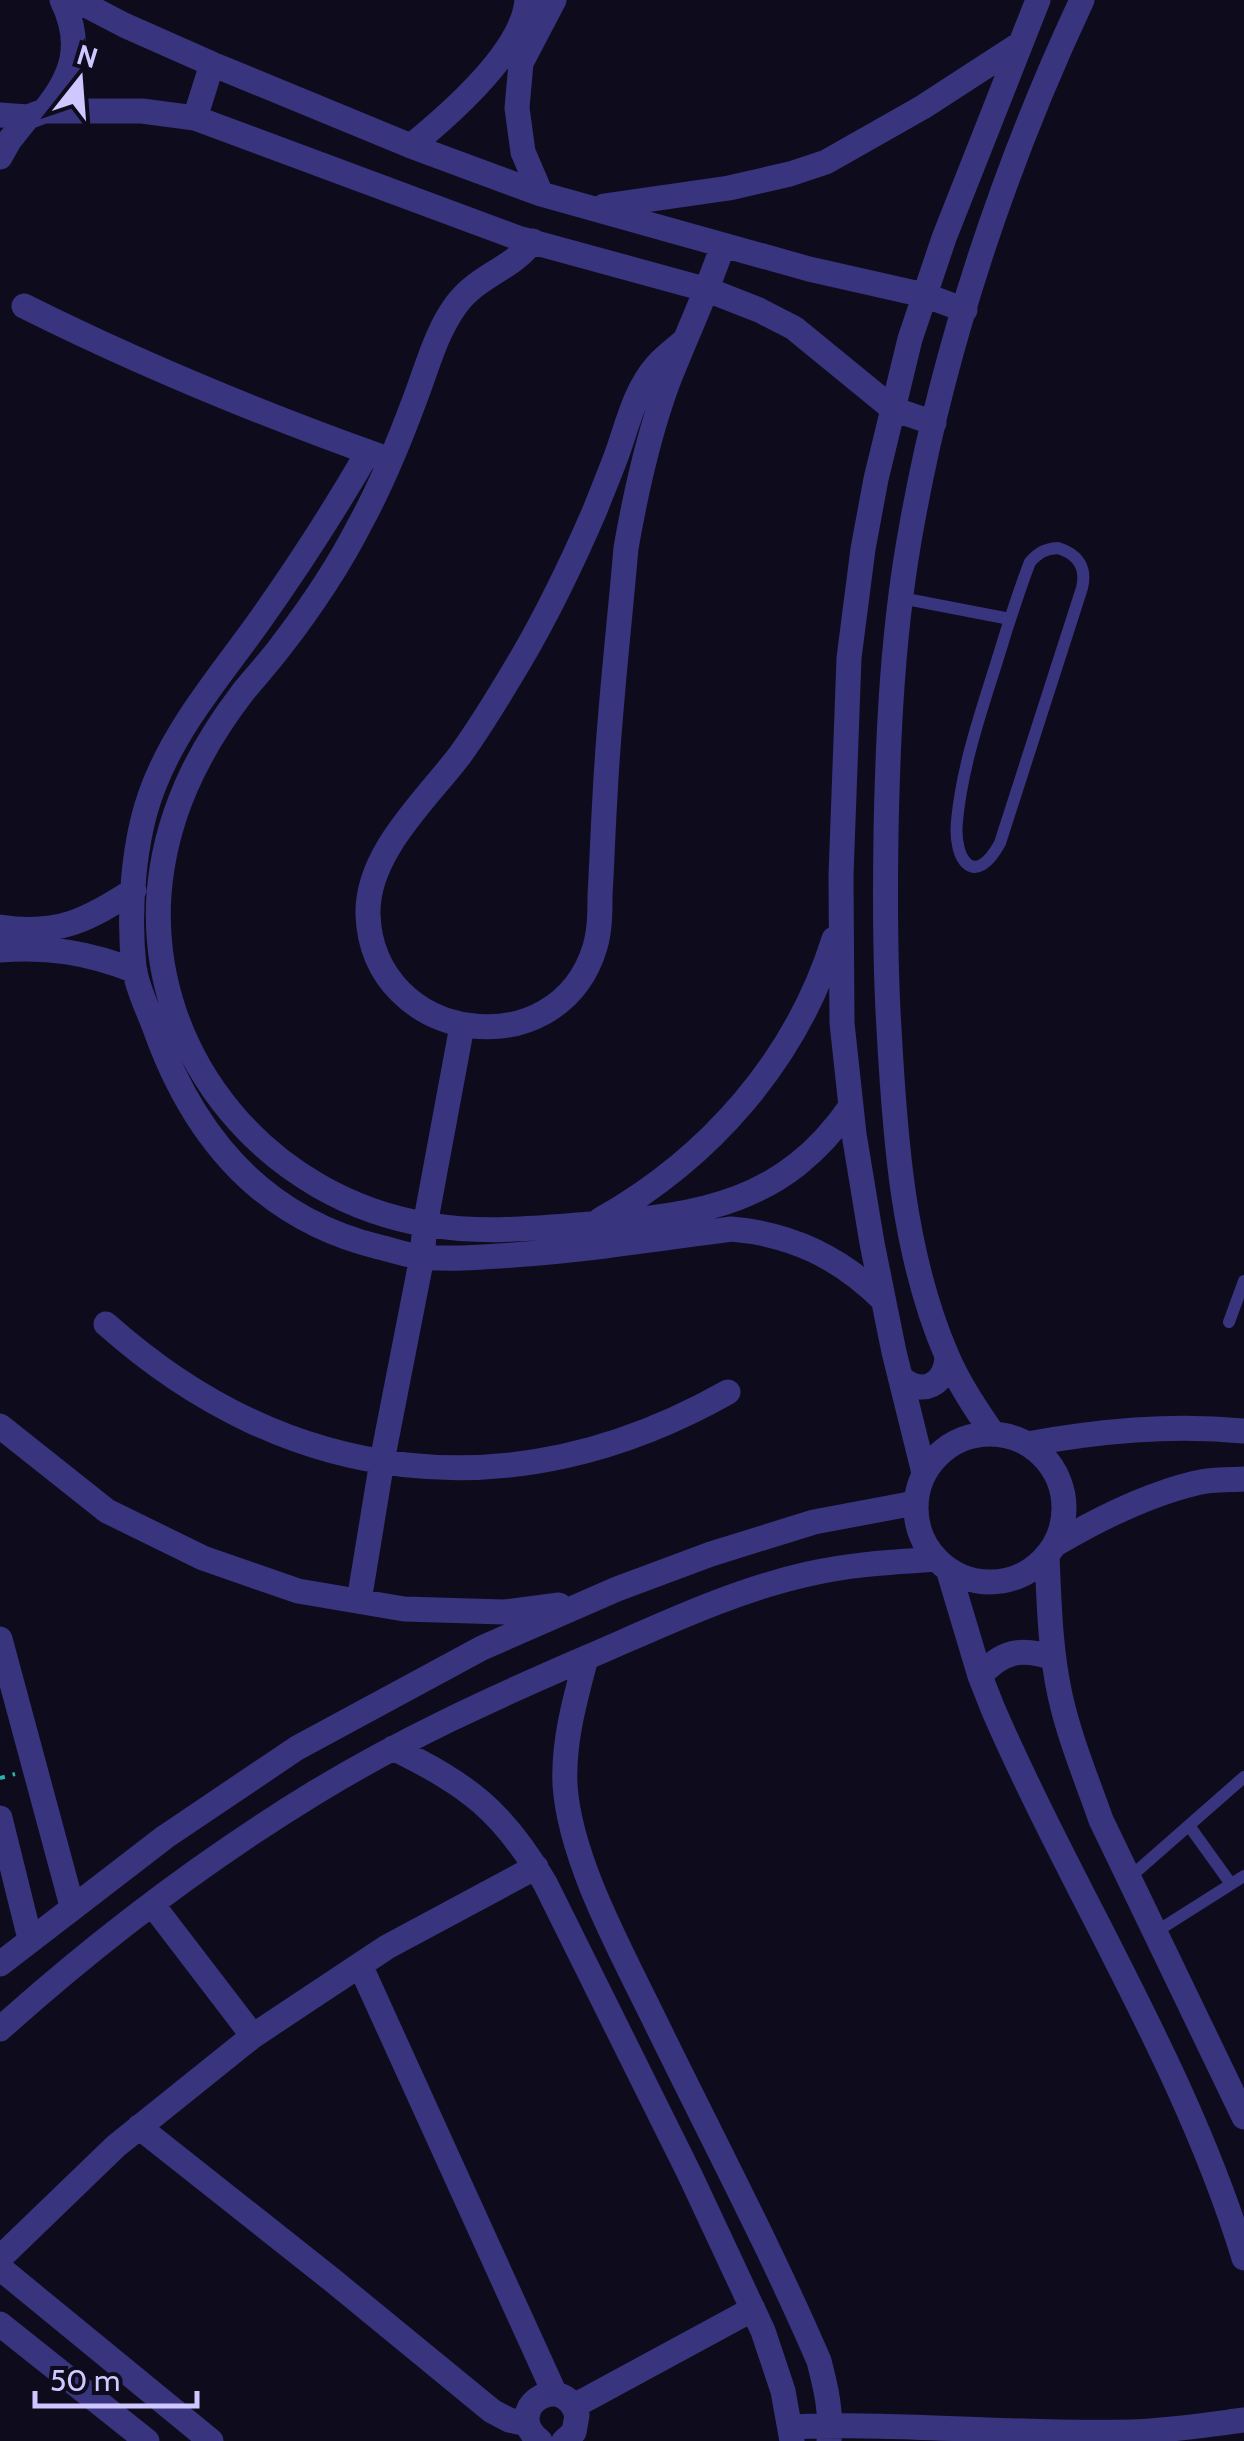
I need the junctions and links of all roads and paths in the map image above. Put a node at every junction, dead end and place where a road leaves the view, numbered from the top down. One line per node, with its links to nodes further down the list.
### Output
1 (62, 0): 9 (street)
2 (76, 0): 8 (street)
3 (527, 0): 12 (street)
4 (554, 0): 14 (street)
5 (1038, 0): 7 (street)
6 (1082, 0): 21 (street)
7 (1020, 44): 15 (street); 19 (street)
8 (212, 64): 11 (street); 12 (street)
9 (36, 114): 10 (street); 11 (street); 13 (street)
10 (0, 116)
11 (195, 118): 16 (street)
12 (410, 146): 14 (street)
13 (0, 156)
14 (541, 194): 15 (street)
15 (591, 208): 17 (street)
16 (534, 241): 18 (street); 25 (street)
17 (723, 245): 18 (street); 19 (street)
18 (708, 290): 22 (street); 23 (street)
19 (924, 295): 21 (street); 23 (street)
20 (24, 306): 25 (street)
21 (965, 310): 24 (street)
22 (685, 340): 33 (street); 33 (street)
23 (893, 409): 24 (street); 29 (street)
24 (934, 422): 26 (street)
25 (379, 456): 28 (street); 36 (street)
26 (901, 598): 27 (lane); 42 (street)
27 (1010, 619): 27 (lane)
28 (134, 890): 30 (street); 32 (street)
29 (840, 920): 34 (street); 35 (street)
30 (0, 927)
31 (0, 950): 32 (street)
32 (135, 971): 37 (street)
33 (462, 1026): 36 (street)
34 (852, 1106): 35 (street); 39 (street)
35 (593, 1224): 36 (street)
36 (425, 1225): 37 (street)
37 (422, 1258): 39 (street); 49 (street)
38 (1244, 1281): 40 (lane)
39 (883, 1300): 43 (street)
40 (1229, 1322)
41 (106, 1324): 49 (street)
42 (947, 1356): 43 (street); 47 (street)
43 (900, 1377): 50 (street)
44 (728, 1392): 49 (street)
45 (0, 1426): 55 (street)
46 (1244, 1431): 48 (street)
47 (992, 1434): 48 (street); 50 (street)
48 (1027, 1444): 53 (street)
49 (382, 1461): 55 (street)
50 (924, 1473): 52 (street)
51 (1244, 1479): 53 (street)
52 (916, 1503): 54 (street); 56 (street)
53 (1051, 1550): 54 (street); 59 (street)
54 (942, 1564): 58 (street); 60 (street)
55 (359, 1602): 56 (street)
56 (589, 1602): 69 (street)
57 (0, 1639): 69 (street)
58 (586, 1658): 61 (street); 85 (street)
59 (1053, 1658): 60 (street); 66 (street)
60 (980, 1676): 79 (street)
61 (393, 1748): 65 (street); 68 (street)
62 (1244, 1778): 64 (lane)
63 (0, 1818): 71 (street)
64 (1190, 1827): 66 (lane); 67 (lane)
65 (536, 1866): 73 (street); 81 (street)
66 (1128, 1878): 70 (street)
67 (1238, 1880): 70 (lane)
68 (152, 1904): 74 (street); 75 (street)
69 (72, 1906): 71 (street)
70 (1154, 1933): 76 (street)
71 (30, 1939): 72 (street)
72 (0, 1964)
73 (360, 1965): 75 (street); 83 (street)
74 (1, 2027)
75 (253, 2036): 77 (street)
76 (1244, 2117)
77 (139, 2128): 78 (street); 86 (street)
78 (0, 2258)
79 (1244, 2258)
80 (0, 2268): 89 (street)
81 (753, 2310): 83 (street); 87 (street)
82 (0, 2324): 88 (street)
83 (564, 2400): 86 (street); 90 (street)
84 (1244, 2420): 85 (street)
85 (830, 2433): 87 (street)
86 (530, 2434)
87 (791, 2434)
88 (147, 2441)
89 (211, 2441)
90 (564, 2441)

